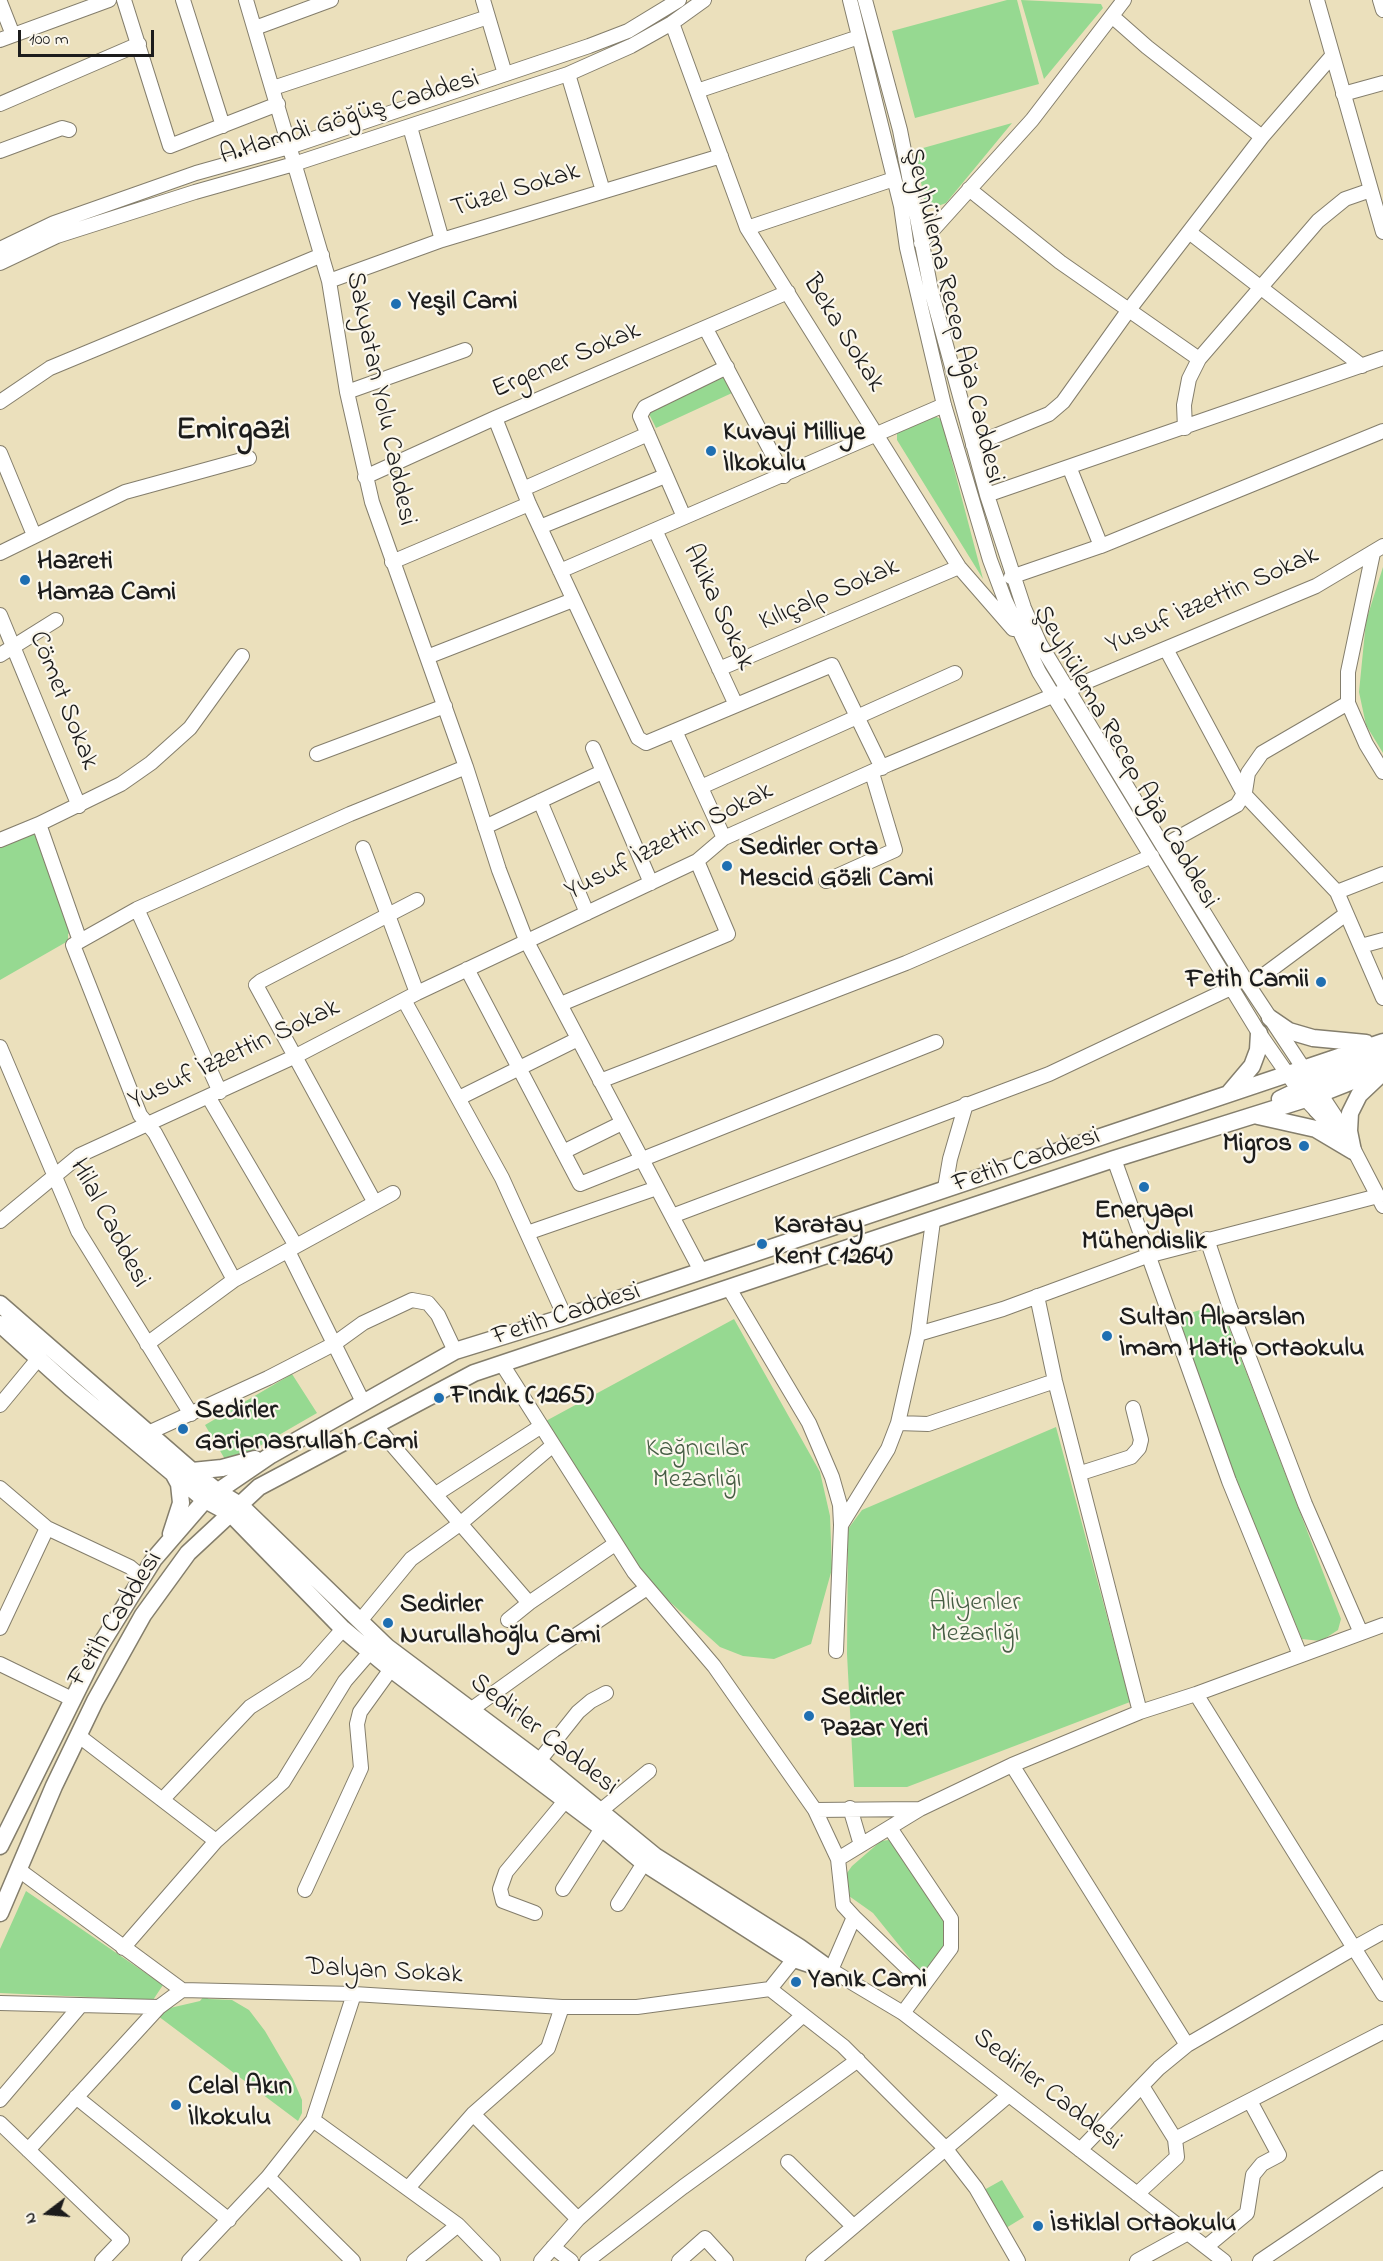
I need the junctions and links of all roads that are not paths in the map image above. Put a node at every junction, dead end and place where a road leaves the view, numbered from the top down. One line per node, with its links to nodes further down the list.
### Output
1 (109, 0): 20 (street)
2 (124, 0): 22 (street)
3 (183, 0): 32 (street)
4 (246, 0): 19 (street, Sakyatan Yolu Caddesi)
5 (331, 0): 19 (street)
6 (483, 0): 16 (street)
7 (679, 0): 24 (street, A.Hamdi Göğüş Caddesi)
8 (704, 0): 18 (street, A.Hamdi Göğüş Caddesi)
9 (850, 0): 21 (street, Şeyhülema Recep Ağa Caddesi)
10 (865, 0): 48 (street, Şeyhülema Recep Ağa Caddesi)
11 (1317, 0): 23 (street)
12 (1380, 0): 15 (street)
13 (0, 2): 20 (street)
14 (1120, 2): 17 (street)
15 (1383, 10)
16 (488, 17): 24 (street); 27 (street)
17 (1113, 17): 35 (street); 41 (street)
18 (672, 23): 25 (street, A.Hamdi Göğüş Caddesi); 28 (street, Beka Sokak)
19 (255, 28): 27 (street, Sakyatan Yolu Caddesi)
20 (7, 37)
21 (859, 37): 28 (street); 40 (street, Şeyhülema Recep Ağa Caddesi)
22 (139, 44): 30 (street); 32 (street)
23 (1332, 56): 29 (street); 35 (street)
24 (505, 74): 36 (street, A.Hamdi Göğüş Caddesi)
25 (568, 74): 33 (street, A.Hamdi Göğüş Caddesi); 42 (street)
26 (1383, 83): 29 (street)
27 (273, 88): 31 (street, Sakyatan Yolu Caddesi)
28 (697, 91): 38 (street, Beka Sokak)
29 (1343, 94): 43 (street)
30 (0, 104)
31 (278, 104): 32 (street); 36 (street, Sakyatan Yolu Caddesi)
32 (223, 126)
33 (410, 127): 39 (street, A.Hamdi Göğüş Caddesi); 47 (street)
34 (69, 130): 37 (street)
35 (1262, 137): 45 (street)
36 (289, 147): 39 (street, Sakyatan Yolu Caddesi); 49 (street, A.Hamdi Göğüş Caddesi)
37 (0, 151)
38 (721, 156): 42 (street, Tüzel Sokak); 44 (street, Beka Sokak)
39 (294, 164): 50 (street, Sakyatan Yolu Caddesi); 51 (street, A.Hamdi Göğüş Caddesi)
40 (894, 179): 44 (street); 64 (street, Şeyhülema Recep Ağa Caddesi)
41 (969, 189): 48 (street); 55 (street)
42 (603, 190): 47 (street, Tüzel Sokak)
43 (1371, 190): 46 (street); 53 (street)
44 (747, 228): 54 (street, Beka Sokak)
45 (1189, 231): 53 (street); 55 (street)
46 (1383, 232)
47 (442, 240): 52 (street, Tüzel Sokak)
48 (921, 243): 70 (street, Şeyhülema Recep Ağa Caddesi)
49 (0, 249)
50 (322, 255): 52 (street, Sakyatan Yolu Caddesi); 63 (street)
51 (0, 263)
52 (329, 281): 62 (street, Sakyatan Yolu Caddesi)
53 (1260, 288): 59 (street); 60 (street)
54 (788, 292): 56 (street, Ergener Sokak); 69 (street, Beka Sokak)
55 (1128, 311): 59 (street); 70 (street)
56 (706, 329): 61 (street); 65 (street, Ergener Sokak)
57 (465, 350): 62 (street)
58 (1383, 358): 60 (street)
59 (1199, 359): 66 (street)
60 (1362, 366): 66 (street)
61 (727, 368): 68 (street); 75 (street)
62 (347, 392): 76 (street, Sakyatan Yolu Caddesi)
63 (0, 402)
64 (944, 405): 69 (street, Akika Sokak); 94 (street, Şeyhülema Recep Ağa Caddesi)
65 (495, 418): 76 (street, Ergener Sokak); 77 (street)
66 (1185, 428): 73 (street)
67 (1383, 431): 84 (street)
68 (648, 434): 74 (street); 77 (street)
69 (877, 434): 75 (street, Akika Sokak); 88 (street, Beka Sokak)
70 (973, 445): 78 (street, Şeyhülema Recep Ağa Caddesi)
71 (0, 453): 83 (street)
72 (249, 458): 83 (street)
73 (1070, 469): 78 (street); 84 (street)
74 (665, 476): 80 (street); 81 (street)
75 (784, 476): 80 (street, Akika Sokak)
76 (365, 477): 87 (street, Sakyatan Yolu Caddesi)
77 (524, 489): 79 (street)
78 (987, 495): 90 (street, Şeyhülema Recep Ağa Caddesi)
79 (529, 504): 81 (street); 87 (street)
80 (684, 517): 82 (street, Akika Sokak)
81 (540, 527): 89 (street)
82 (655, 530): 89 (street, Akika Sokak); 100 (street, Akika Sokak)
83 (34, 535): 86 (street)
84 (1101, 546): 90 (street)
85 (1378, 550): 96 (street, Yusuf İzzettin Sokak); 104 (street)
86 (0, 553)
87 (392, 562): 99 (street, Sakyatan Yolu Caddesi)
88 (959, 567): 94 (street, Beka Sokak); 100 (street, Kılıçalp Sokak)
89 (560, 571): 91 (street)
90 (1011, 577): 102 (street, Şeyhülema Recep Ağa Caddesi)
91 (573, 600): 99 (street); 108 (street)
92 (0, 615): 95 (street, Cömet Sokak)
93 (56, 620): 95 (street)
94 (1023, 642): 103 (street, Şeyhülema Recep Ağa Caddesi)
95 (15, 648): 97 (street); 118 (street, Cömet Sokak)
96 (1166, 649): 102 (street, Yusuf İzzettin Sokak); 116 (street)
97 (0, 655)
98 (242, 656): 118 (street)
99 (427, 657): 106 (street, Sakyatan Yolu Caddesi)
100 (719, 669): 105 (street, Akika Sokak)
101 (955, 673): 107 (street)
102 (1069, 691): 103 (street, Yusuf İzzettin Sokak); 124 (street, Şeyhülema Recep Ağa Caddesi)
103 (1054, 698): 112 (street, Yusuf İzzettin Sokak); 124 (street, Şeyhülema Recep Ağa Caddesi)
104 (1348, 703): 114 (street); 116 (street)
105 (736, 705): 107 (street); 108 (street)
106 (445, 706): 110 (street); 111 (street, Sakyatan Yolu Caddesi)
107 (857, 717): 112 (street); 115 (street)
108 (675, 731): 115 (street)
109 (593, 748): 113 (street)
110 (317, 754)
111 (466, 767): 120 (street, Sakyatan Yolu Caddesi); 131 (street)
112 (877, 770): 121 (street, Yusuf İzzettin Sokak); 127 (street)
113 (602, 772): 117 (street); 128 (street)
114 (1383, 772)
115 (701, 787): 121 (street)
116 (1244, 794): 124 (street); 129 (street)
117 (540, 801): 120 (street); 132 (street)
118 (79, 806): 119 (street)
119 (39, 824): 122 (street); 137 (street)
120 (485, 827): 135 (street, Sakyatan Yolu Caddesi)
121 (724, 838): 125 (street, Yusuf İzzettin Sokak)
122 (0, 840)
123 (363, 848): 133 (street)
124 (1158, 851): 140 (street, Şeyhülema Recep Ağa Caddesi); 141 (street, Şeyhülema Recep Ağa Caddesi); 156 (street)
125 (697, 861): 128 (street, Yusuf İzzettin Sokak); 145 (street)
126 (1383, 874): 129 (street)
127 (826, 881)
128 (651, 883): 132 (street, Yusuf İzzettin Sokak)
129 (1337, 892): 134 (street)
130 (417, 900): 133 (street)
131 (137, 909): 137 (street); 159 (street)
132 (587, 912): 135 (street, Yusuf İzzettin Sokak)
133 (388, 913): 142 (street); 152 (street)
134 (1346, 914): 138 (street); 140 (street)
135 (526, 940): 139 (street, Yusuf İzzettin Sokak); 145 (street, Sakyatan Yolu Caddesi)
136 (1383, 940): 138 (street)
137 (80, 941): 164 (street)
138 (1361, 946): 143 (street)
139 (467, 969): 142 (street, Yusuf İzzettin Sokak); 153 (street)
140 (1249, 986): 146 (street, Şeyhülema Recep Ağa Caddesi)
141 (1231, 988): 147 (street, Şeyhülema Recep Ağa Caddesi); 161 (street)
142 (417, 993): 144 (street, Yusuf İzzettin Sokak)
143 (1383, 998)
144 (404, 1000): 152 (street, Yusuf İzzettin Sokak); 160 (street)
145 (561, 1004): 148 (street, Sakyatan Yolu Caddesi)
146 (1270, 1018): 151 (main road); 157 (street, Şeyhülema Recep Ağa Caddesi)
147 (1259, 1033): 155 (street, Şeyhülema Recep Ağa Caddesi); 158 (main road)
148 (578, 1038): 153 (street); 156 (street, Sakyatan Yolu Caddesi)
149 (936, 1042): 168 (street)
150 (0, 1047): 170 (street, Hilal Caddesi)
151 (1381, 1047): 157 (main road, Fetih Caddesi)
152 (296, 1056): 159 (street, Yusuf İzzettin Sokak); 175 (street)
153 (519, 1068): 160 (street); 167 (street)
154 (1383, 1070): 157 (main road, Fetih Caddesi); 166 (main road)
155 (1286, 1074): 157 (main road, Fetih Caddesi); 158 (main road, Fetih Caddesi)
156 (600, 1081): 163 (street, Sakyatan Yolu Caddesi)
157 (1310, 1091): 162 (main road, Fetih Caddesi); 165 (main road); 166 (street, Şeyhülema Recep Ağa Caddesi)
158 (1228, 1094): 172 (main road, Fetih Caddesi)
159 (214, 1095): 164 (street, Yusuf İzzettin Sokak); 181 (street)
160 (459, 1098): 179 (street)
161 (966, 1104): 172 (street); 176 (street)
162 (1254, 1115): 165 (main road, Fetih Caddesi); 166 (main road)
163 (622, 1123): 167 (street); 168 (street, Sakyatan Yolu Caddesi)
164 (147, 1125): 170 (street, Yusuf İzzettin Sokak); 184 (street)
165 (1205, 1130): 169 (main road, Fetih Caddesi)
166 (1353, 1151): 174 (street, Şeyhülema Recep Ağa Caddesi)
167 (563, 1152): 168 (street)
168 (642, 1159): 171 (street, Sakyatan Yolu Caddesi)
169 (1114, 1159): 178 (main road, Fetih Caddesi); 182 (street)
170 (54, 1174): 177 (street, Yusuf İzzettin Sokak); 191 (street, Hilal Caddesi)
171 (657, 1188): 176 (street, Sakyatan Yolu Caddesi); 179 (street)
172 (945, 1188): 183 (main road, Fetih Caddesi)
173 (393, 1193): 175 (street)
174 (1380, 1201): 180 (street)
175 (375, 1203): 181 (street)
176 (672, 1216): 183 (street, Sakyatan Yolu Caddesi)
177 (0, 1221)
178 (933, 1221): 185 (main road, Fetih Caddesi); 190 (street)
179 (526, 1233): 188 (street)
180 (1207, 1239): 182 (street); 227 (street)
181 (292, 1249): 184 (street); 192 (street)
182 (1147, 1256): 186 (street); 230 (street)
183 (701, 1270): 188 (main road, Fetih Caddesi)
184 (234, 1280): 191 (street)
185 (730, 1290): 195 (main road, Fetih Caddesi); 215 (street)
186 (1037, 1296): 190 (street); 196 (street)
187 (0, 1304): 204 (main road, Sedirler Caddesi)
188 (565, 1317): 193 (main road, Fetih Caddesi)
189 (0, 1324): 194 (main road, Sedirler Caddesi)
190 (918, 1334): 201 (street)
191 (147, 1344): 200 (street, Hilal Caddesi)
192 (334, 1344): 193 (street); 197 (street); 200 (street)
193 (455, 1351): 197 (main road, Fetih Caddesi)
194 (38, 1359): 198 (street); 208 (main road, Sedirler Caddesi)
195 (502, 1364): 202 (main road, Fetih Caddesi); 203 (street)
196 (1055, 1381): 201 (street); 209 (street)
197 (363, 1402): 206 (main road, Fetih Caddesi)
198 (0, 1406)
199 (1133, 1408): 209 (street)
200 (191, 1414): 204 (street)
201 (898, 1423): 215 (street)
202 (375, 1425): 211 (street); 213 (main road, Fetih Caddesi)
203 (540, 1427): 205 (street); 211 (street)
204 (148, 1433): 207 (main road, Sedirler Caddesi)
205 (552, 1446): 214 (street); 218 (street)
206 (271, 1455): 207 (main road); 212 (main road, Fetih Caddesi)
207 (192, 1471): 212 (main road, Sedirler Caddesi)
208 (172, 1472): 212 (main road, Sedirler Caddesi); 217 (main road)
209 (1081, 1473): 236 (street)
210 (0, 1488): 216 (street)
211 (436, 1494): 214 (street)
212 (211, 1496): 213 (main road, Sedirler Caddesi); 217 (main road, Fetih Caddesi)
213 (235, 1510): 223 (main road, Sedirler Caddesi); 226 (main road, Sedirler Caddesi); 238 (main road, Fetih Caddesi)
214 (461, 1523): 221 (street); 223 (street)
215 (841, 1525): 229 (street)
216 (47, 1528): 219 (street); 225 (street)
217 (167, 1543): 219 (main road, Fetih Caddesi)
218 (615, 1544): 220 (street); 221 (street)
219 (143, 1578): 235 (main road, Fetih Caddesi)
220 (647, 1588): 237 (street); 248 (street)
221 (529, 1603): 222 (street)
222 (508, 1620)
223 (360, 1621): 237 (main road, Sedirler Caddesi)
224 (1383, 1625): 227 (street)
225 (0, 1628)
226 (344, 1629): 228 (main road, Sedirler Caddesi); 244 (street)
227 (1361, 1633): 230 (street)
228 (371, 1651): 232 (main road, Sedirler Caddesi); 251 (street)
229 (836, 1651)
230 (1300, 1655): 234 (street)
231 (0, 1664): 235 (street)
232 (391, 1669): 237 (main road, Sedirler Caddesi); 257 (street)
233 (606, 1693): 239 (street)
234 (1196, 1694): 236 (street); 265 (street)
235 (72, 1699): 242 (main road, Fetih Caddesi)
236 (1140, 1712): 240 (street)
237 (465, 1717): 239 (main road, Sedirler Caddesi); 245 (main road, Sedirler Caddesi)
238 (79, 1736): 243 (main road, Fetih Caddesi); 244 (street)
239 (539, 1761): 249 (main road, Sedirler Caddesi)
240 (1012, 1765): 247 (street); 280 (street)
241 (649, 1771): 249 (street)
242 (36, 1775): 243 (main road); 253 (main road, Fetih Caddesi)
243 (54, 1786): 256 (main road, Fetih Caddesi)
244 (163, 1799): 251 (street)
245 (565, 1801): 249 (main road, Sedirler Caddesi); 261 (street)
246 (850, 1808): 247 (street); 248 (street); 252 (street)
247 (920, 1809): 250 (street)
248 (815, 1810): 254 (street)
249 (601, 1820): 255 (main road, Sedirler Caddesi); 258 (street); 267 (main road, Sedirler Caddesi)
250 (890, 1828): 252 (street); 268 (street)
251 (216, 1840): 264 (street)
252 (861, 1845): 254 (street)
253 (0, 1846)
254 (838, 1859): 262 (street)
255 (644, 1863): 259 (street); 266 (main road, Sedirler Caddesi)
256 (19, 1870): 260 (main road, Fetih Caddesi); 264 (street)
257 (305, 1890)
258 (563, 1890)
259 (618, 1904)
260 (0, 1913)
261 (535, 1913)
262 (854, 1917): 267 (street); 268 (street)
263 (1383, 1932): 265 (street)
264 (123, 1948): 270 (street)
265 (1354, 1948): 272 (street); 280 (street)
266 (794, 1959): 267 (main road, Sedirler Caddesi); 269 (street)
267 (831, 1970): 277 (street, Sedirler Caddesi)
268 (924, 1984): 277 (street)
269 (770, 1989): 276 (street, Dalyan Sokak); 278 (street)
270 (182, 1990): 271 (street, Dalyan Sokak); 275 (street)
271 (354, 1994): 276 (street, Dalyan Sokak); 288 (street)
272 (1383, 1994)
273 (0, 2003): 274 (street)
274 (81, 2005): 275 (street); 285 (street)
275 (159, 2007): 284 (street)
276 (562, 2007): 287 (street)
277 (903, 2013): 283 (street, Sedirler Caddesi)
278 (802, 2016): 281 (street); 299 (street)
279 (1383, 2032): 286 (street)
280 (1187, 2045): 282 (street)
281 (858, 2060): 291 (street); 313 (street)
282 (1142, 2086): 290 (street); 293 (street)
283 (1009, 2095): 291 (street); 293 (street, Sedirler Caddesi)
284 (76, 2097): 292 (street); 300 (street)
285 (0, 2100)
286 (1250, 2101): 290 (street); 305 (street)
287 (474, 2114): 297 (street); 299 (street)
288 (313, 2120): 295 (street); 297 (street)
289 (0, 2123): 292 (street)
290 (1175, 2139): 298 (street)
291 (945, 2148): 302 (street); 317 (street)
292 (28, 2150): 306 (street)
293 (1080, 2151): 298 (street, Sedirler Caddesi)
294 (788, 2162): 302 (street)
295 (268, 2177): 300 (street); 308 (street)
296 (1383, 2178): 320 (street)
297 (408, 2188): 301 (street)
298 (1137, 2194): 303 (street, Sedirler Caddesi)
299 (578, 2219): 304 (street)
300 (229, 2220): 307 (street)
301 (458, 2225): 309 (street); 310 (street)
302 (852, 2225): 316 (street)
303 (1188, 2233): 305 (street, Sedirler Caddesi); 318 (street)
304 (553, 2247): 311 (street); 312 (street)
305 (1206, 2247): 319 (street, Sedirler Caddesi)
306 (102, 2261)
307 (189, 2261)
308 (353, 2261)
309 (414, 2261)
310 (493, 2261)
311 (541, 2261)
312 (571, 2261)
313 (587, 2261)
314 (679, 2261): 315 (street)
315 (726, 2261)
316 (813, 2261)
317 (1018, 2261)
318 (1137, 2261)
319 (1224, 2261)
320 (1260, 2261)

